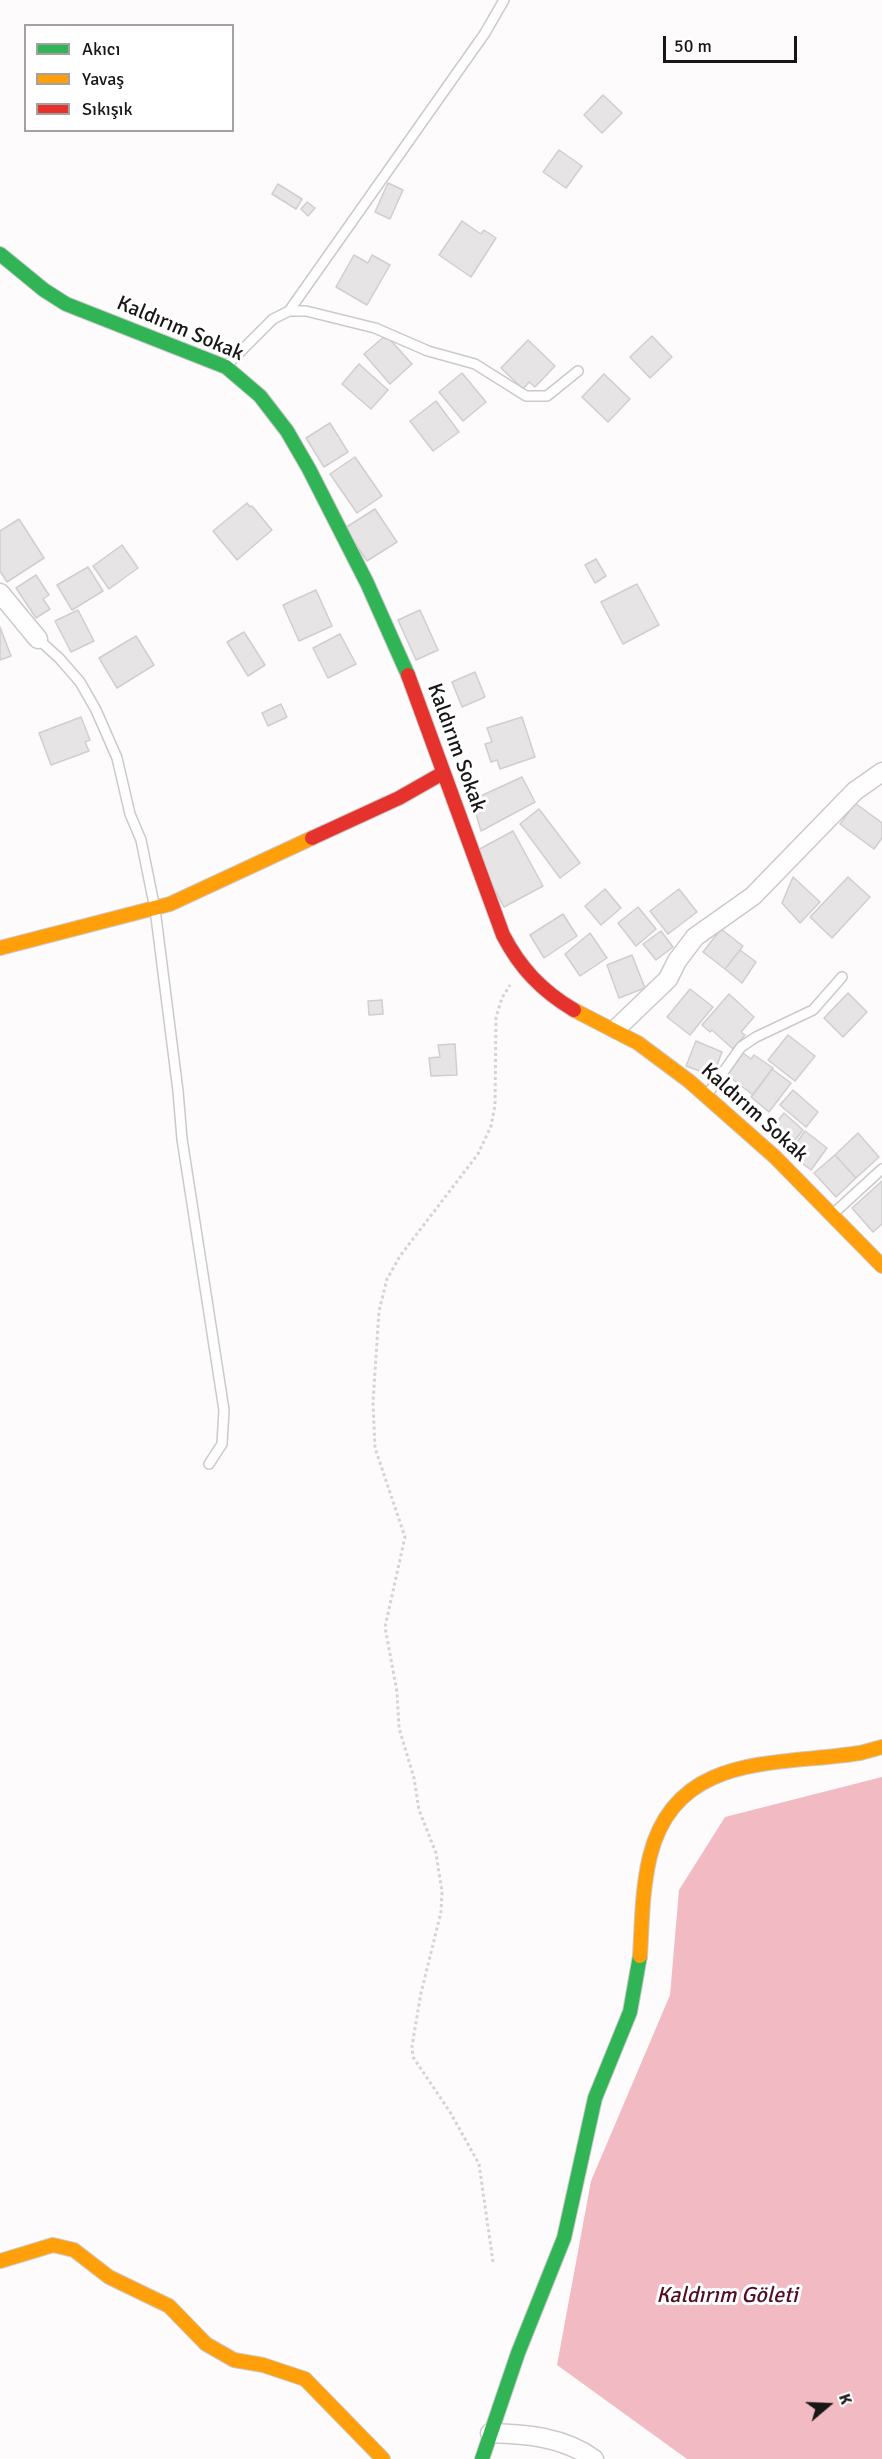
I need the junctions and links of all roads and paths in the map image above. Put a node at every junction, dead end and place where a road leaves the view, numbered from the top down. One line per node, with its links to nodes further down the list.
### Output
1 (504, 0): 3 (lane)
2 (0, 254): 4 (street, Kaldırım Sokak)
3 (289, 311): 4 (lane); 5 (lane)
4 (225, 367): 8 (street, Kaldırım Sokak)
5 (578, 371)
6 (0, 593): 7 (street)
7 (38, 639): 10 (lane)
8 (443, 772): 10 (street); 12 (street, Kaldırım Sokak)
9 (882, 772): 14 (street)
10 (154, 909): 11 (street); 19 (lane)
11 (0, 948)
12 (521, 968): 14 (street, Kaldırım Sokak); 22 (path)
13 (842, 977): 15 (lane)
14 (616, 1029): 15 (street, Kaldırım Sokak)
15 (707, 1095): 17 (street, Kaldırım Sokak)
16 (882, 1169): 17 (lane)
17 (834, 1213): 18 (street, Kaldırım Sokak)
18 (882, 1266)
19 (209, 1464)
20 (882, 1747): 23 (street)
21 (0, 2261): 24 (street)
22 (493, 2262)
23 (490, 2433): 25 (street); 26 (street)
24 (383, 2459)
25 (482, 2459)
26 (594, 2459)

